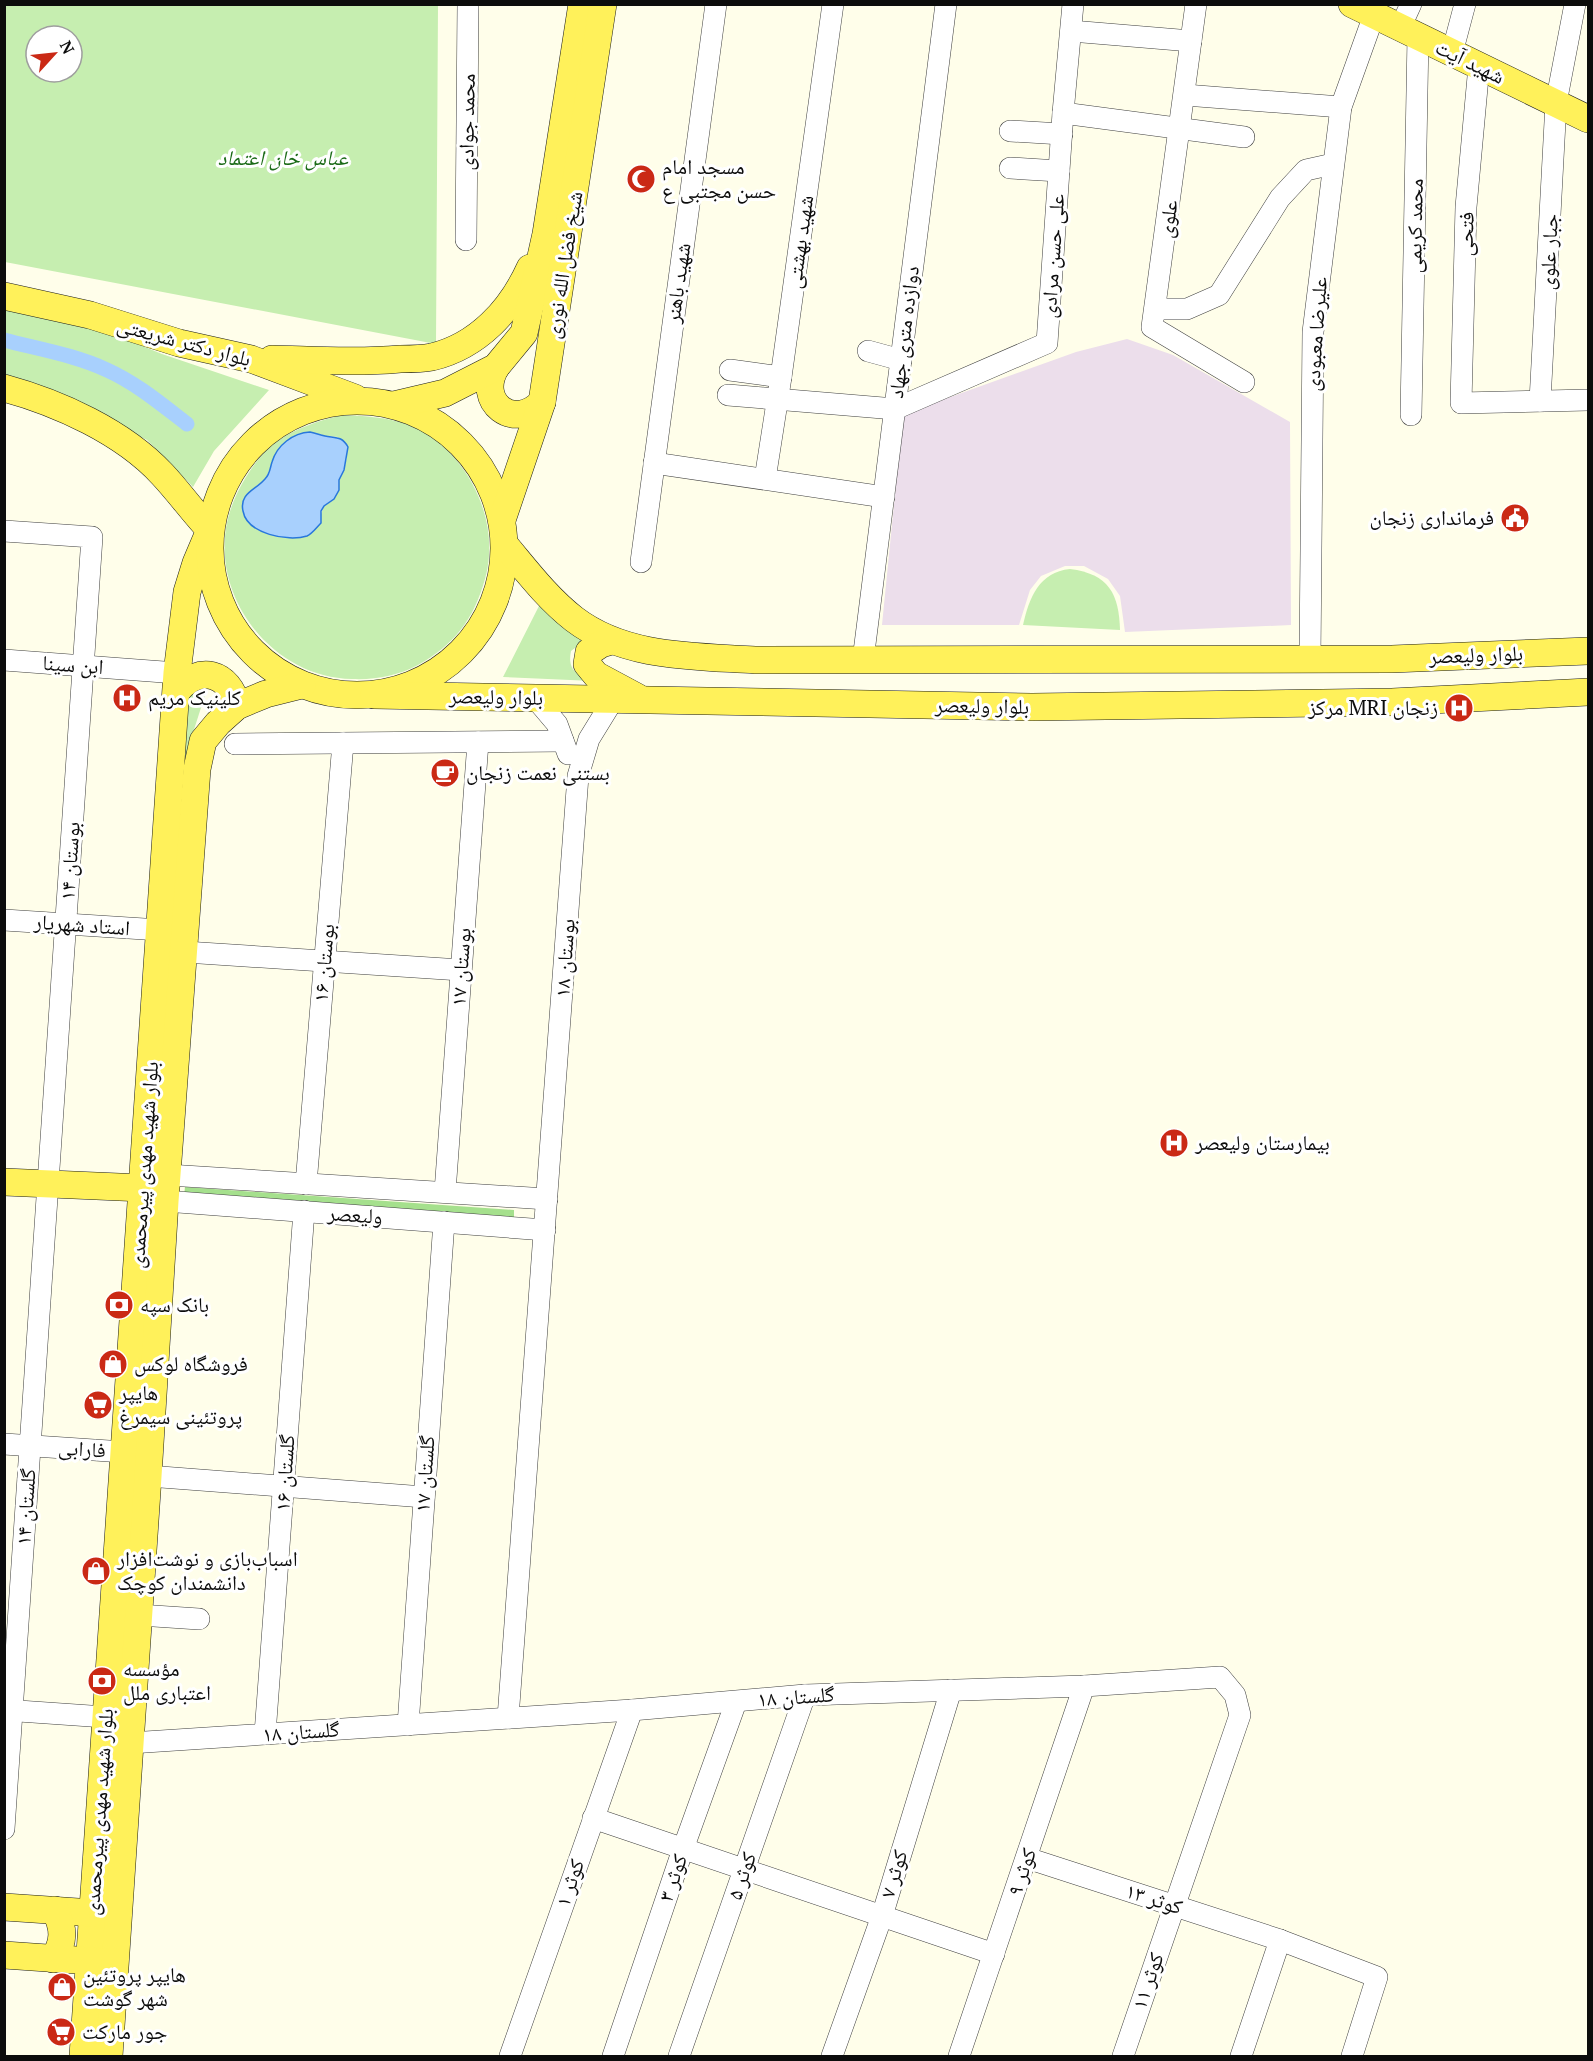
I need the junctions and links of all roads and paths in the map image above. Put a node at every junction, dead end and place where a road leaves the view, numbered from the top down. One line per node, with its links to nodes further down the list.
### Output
1 (468, 4): 29 (street, محمد جوادی)
2 (582, 4): 28 (main road, شیخ فضل الله نوری)
3 (603, 4): 45 (main road, شیخ فضل الله نوری)
4 (716, 4): 49 (street, شهید باهنر)
5 (833, 4): 37 (street, شهید بهشتی)
6 (946, 4): 34 (street, دوازده متری جهاد)
7 (1073, 4): 13 (street, علی حسن مرادی)
8 (1196, 4): 14 (street, علوی)
9 (1464, 4): 15 (street)
10 (1363, 10): 12 (main road, شهید آیت); 19 (street, علیرضا معبودی)
11 (1579, 13): 18 (street, جبار علوی)
12 (1410, 23): 15 (main road, شهید آیت); 48 (street, محمد کریمی)
13 (1071, 31): 14 (street); 21 (street, علی حسن مرادی)
14 (1191, 40): 17 (street, علوی)
15 (1452, 53): 16 (main road, شهید آیت)
16 (1479, 66): 18 (main road, شهید آیت); 44 (street, فتحی)
17 (1185, 95): 19 (street); 22 (street, علوی)
18 (1556, 103): 20 (main road, شهید آیت); 44 (street, جبار علوی)
19 (1341, 107): 25 (street, علیرضا معبودی)
20 (1588, 118)
21 (1062, 123): 22 (street); 23 (street); 27 (street, علی حسن مرادی)
22 (1180, 127): 24 (street); 31 (street, علوی)
23 (1010, 131)
24 (1244, 136)
25 (1334, 164): 31 (street); 58 (street, علیرضا معبودی)
26 (1010, 168): 27 (street)
27 (1059, 171): 47 (street, علی حسن مرادی)
28 (546, 234): 33 (main road); 35 (main road, شیخ فضل الله نوری)
29 (466, 240)
30 (4, 296): 33 (main road, بلوار دکتر شریعتی)
31 (1156, 309): 38 (street, علوی)
32 (868, 351): 34 (street)
33 (251, 359): 41 (main road, بلوار دکتر شریعتی)
34 (901, 360): 47 (street, دوازده متری جهاد)
35 (496, 367): 45 (main road); 46 (main road, شیخ فضل الله نوری)
36 (730, 370): 37 (street)
37 (781, 377): 42 (street, شهید بهشتی)
38 (1244, 382)
39 (4, 388): 52 (main road)
40 (728, 395): 42 (street)
41 (359, 400): 46 (main road); 52 (main road)
42 (777, 400): 47 (street); 50 (street, شهید بهشتی)
43 (1588, 400): 44 (street)
44 (1540, 401)
45 (542, 402): 54 (main road, شیخ فضل الله نوری)
46 (394, 405): 54 (main road)
47 (895, 409): 51 (street, دوازده متری جهاد)
48 (1411, 416)
49 (654, 463): 50 (street); 55 (street, شهید باهنر)
50 (765, 479): 51 (street)
51 (884, 497): 61 (street, دوازده متری جهاد)
52 (210, 530): 63 (main road, بلوار شهید مهدی پیرمحمدی); 64 (main road)
53 (4, 531): 62 (street, بوستان ۱۴)
54 (503, 532): 56 (main road, بلوار ولیعصر); 66 (main road)
55 (641, 562)
56 (611, 641): 61 (main road, بلوار ولیعصر); 69 (main road)
57 (1588, 651): 59 (main road, بلوار ولیعصر)
58 (1310, 659): 59 (main road, بلوار ولیعصر); 61 (main road, بلوار ولیعصر)
59 (1392, 659): 70 (main road)
60 (4, 660): 62 (street, ابن سینا)
61 (863, 660)
62 (83, 666): 63 (street, ابن سینا); 78 (street, بوستان ۱۴)
63 (177, 682): 71 (main road); 79 (main road, بلوار شهید مهدی پیرمحمدی)
64 (302, 685): 66 (main road, بلوار ولیعصر); 71 (main road)
65 (1588, 692): 70 (main road, بلوار ولیعصر)
66 (374, 695): 67 (main road, بلوار ولیعصر)
67 (535, 698): 68 (main road, بلوار ولیعصر); 72 (street, بوستان ۱۸)
68 (613, 700): 69 (main road, بلوار ولیعصر); 76 (street)
69 (645, 701): 70 (main road, بلوار ولیعصر)
70 (1392, 702)
71 (237, 706): 80 (main road, بلوار شهید مهدی پیرمحمدی)
72 (563, 741): 73 (street); 76 (street, بوستان ۱۸)
73 (478, 742): 74 (street); 82 (street, بوستان ۱۷)
74 (343, 743): 75 (street); 81 (street, بوستان ۱۶)
75 (236, 744)
76 (578, 776): 88 (street, بوستان ۱۸)
77 (4, 920): 78 (street, استاد شهریار)
78 (66, 924): 79 (street, استاد شهریار); 84 (street, بوستان ۱۴)
79 (160, 930): 86 (main road, بلوار شهید مهدی پیرمحمدی)
80 (185, 952): 81 (street); 86 (main road, بلوار شهید مهدی پیرمحمدی)
81 (325, 961): 82 (street); 85 (street, بوستان ۱۶)
82 (461, 970): 87 (street, بوستان ۱۷)
83 (4, 1182): 84 (main road)
84 (48, 1184): 86 (main road); 93 (street, گلستان ۱۴)
85 (306, 1184): 86 (street, ولیعصر); 87 (street, ولیعصر)
86 (159, 1188): 89 (street, ولیعصر); 94 (main road, بلوار شهید مهدی پیرمحمدی); 95 (main road, بلوار شهید مهدی پیرمحمدی)
87 (445, 1192): 88 (street, ولیعصر)
88 (547, 1199): 91 (street, بوستان ۱۸)
89 (303, 1211): 90 (street, ولیعصر); 96 (street, گلستان ۱۶)
90 (444, 1222): 91 (street, ولیعصر); 97 (street, گلستان ۱۷)
91 (545, 1230): 107 (street)
92 (4, 1444): 93 (street, فارابی)
93 (30, 1446): 94 (street, فارابی); 104 (street, گلستان ۱۴)
94 (123, 1452): 106 (main road, بلوار شهید مهدی پیرمحمدی)
95 (148, 1476): 96 (street); 98 (main road, بلوار شهید مهدی پیرمحمدی)
96 (284, 1486): 97 (street); 109 (street, گلستان ۱۶)
97 (424, 1497): 108 (street, گلستان ۱۷)
98 (139, 1615): 99 (street); 110 (main road, بلوار شهید مهدی پیرمحمدی)
99 (199, 1619)
100 (1084, 1686): 101 (street, گلستان ۱۸); 114 (street, کوثر ۹); 116 (street, کوثر ۱۱)
101 (951, 1690): 102 (street, گلستان ۱۸); 121 (street, کوثر ۷)
102 (805, 1695): 103 (street, گلستان ۱۸); 115 (street, کوثر ۵)
103 (736, 1702): 105 (street, گلستان ۱۸); 113 (street, کوثر ۳)
104 (9, 1710): 106 (street); 112 (street, گلستان ۱۴)
105 (632, 1710): 107 (street, گلستان ۱۸); 111 (street, کوثر ۱)
106 (105, 1717): 119 (main road, بلوار شهید مهدی پیرمحمدی)
107 (508, 1718): 108 (street, گلستان ۱۸)
108 (408, 1725): 109 (street, گلستان ۱۸)
109 (265, 1734): 110 (street, گلستان ۱۸)
110 (130, 1743): 120 (main road, بلوار شهید مهدی پیرمحمدی)
111 (593, 1818): 113 (street); 130 (street, کوثر ۱)
112 (4, 1829)
113 (683, 1849): 115 (street); 131 (street, کوثر ۳)
114 (1027, 1858): 116 (street, کوثر ۱۳); 123 (street, کوثر ۹)
115 (744, 1869): 121 (street); 132 (street, کوثر ۵)
116 (1173, 1906): 122 (street, کوثر ۱۳); 135 (street, کوثر ۱۱)
117 (4, 1907): 118 (main road)
118 (55, 1910): 119 (main road); 125 (main road)
119 (92, 1913): 120 (main road); 126 (main road, بلوار شهید مهدی پیرمحمدی)
120 (119, 1915): 127 (main road, بلوار شهید مهدی پیرمحمدی)
121 (882, 1916): 123 (street); 133 (street, کوثر ۷)
122 (1280, 1940): 136 (street); 137 (street, کوثر ۱۳)
123 (994, 1954): 134 (street, کوثر ۹)
124 (4, 1955): 125 (main road)
125 (53, 1959): 126 (main road)
126 (88, 1961): 127 (main road); 128 (main road, بلوار شهید مهدی پیرمحمدی)
127 (116, 1962): 129 (main road, بلوار شهید مهدی پیرمحمدی)
128 (83, 2056)
129 (108, 2056)
130 (510, 2056)
131 (613, 2056)
132 (679, 2056)
133 (832, 2056)
134 (959, 2056)
135 (1123, 2056)
136 (1241, 2056)
137 (1352, 2056)

